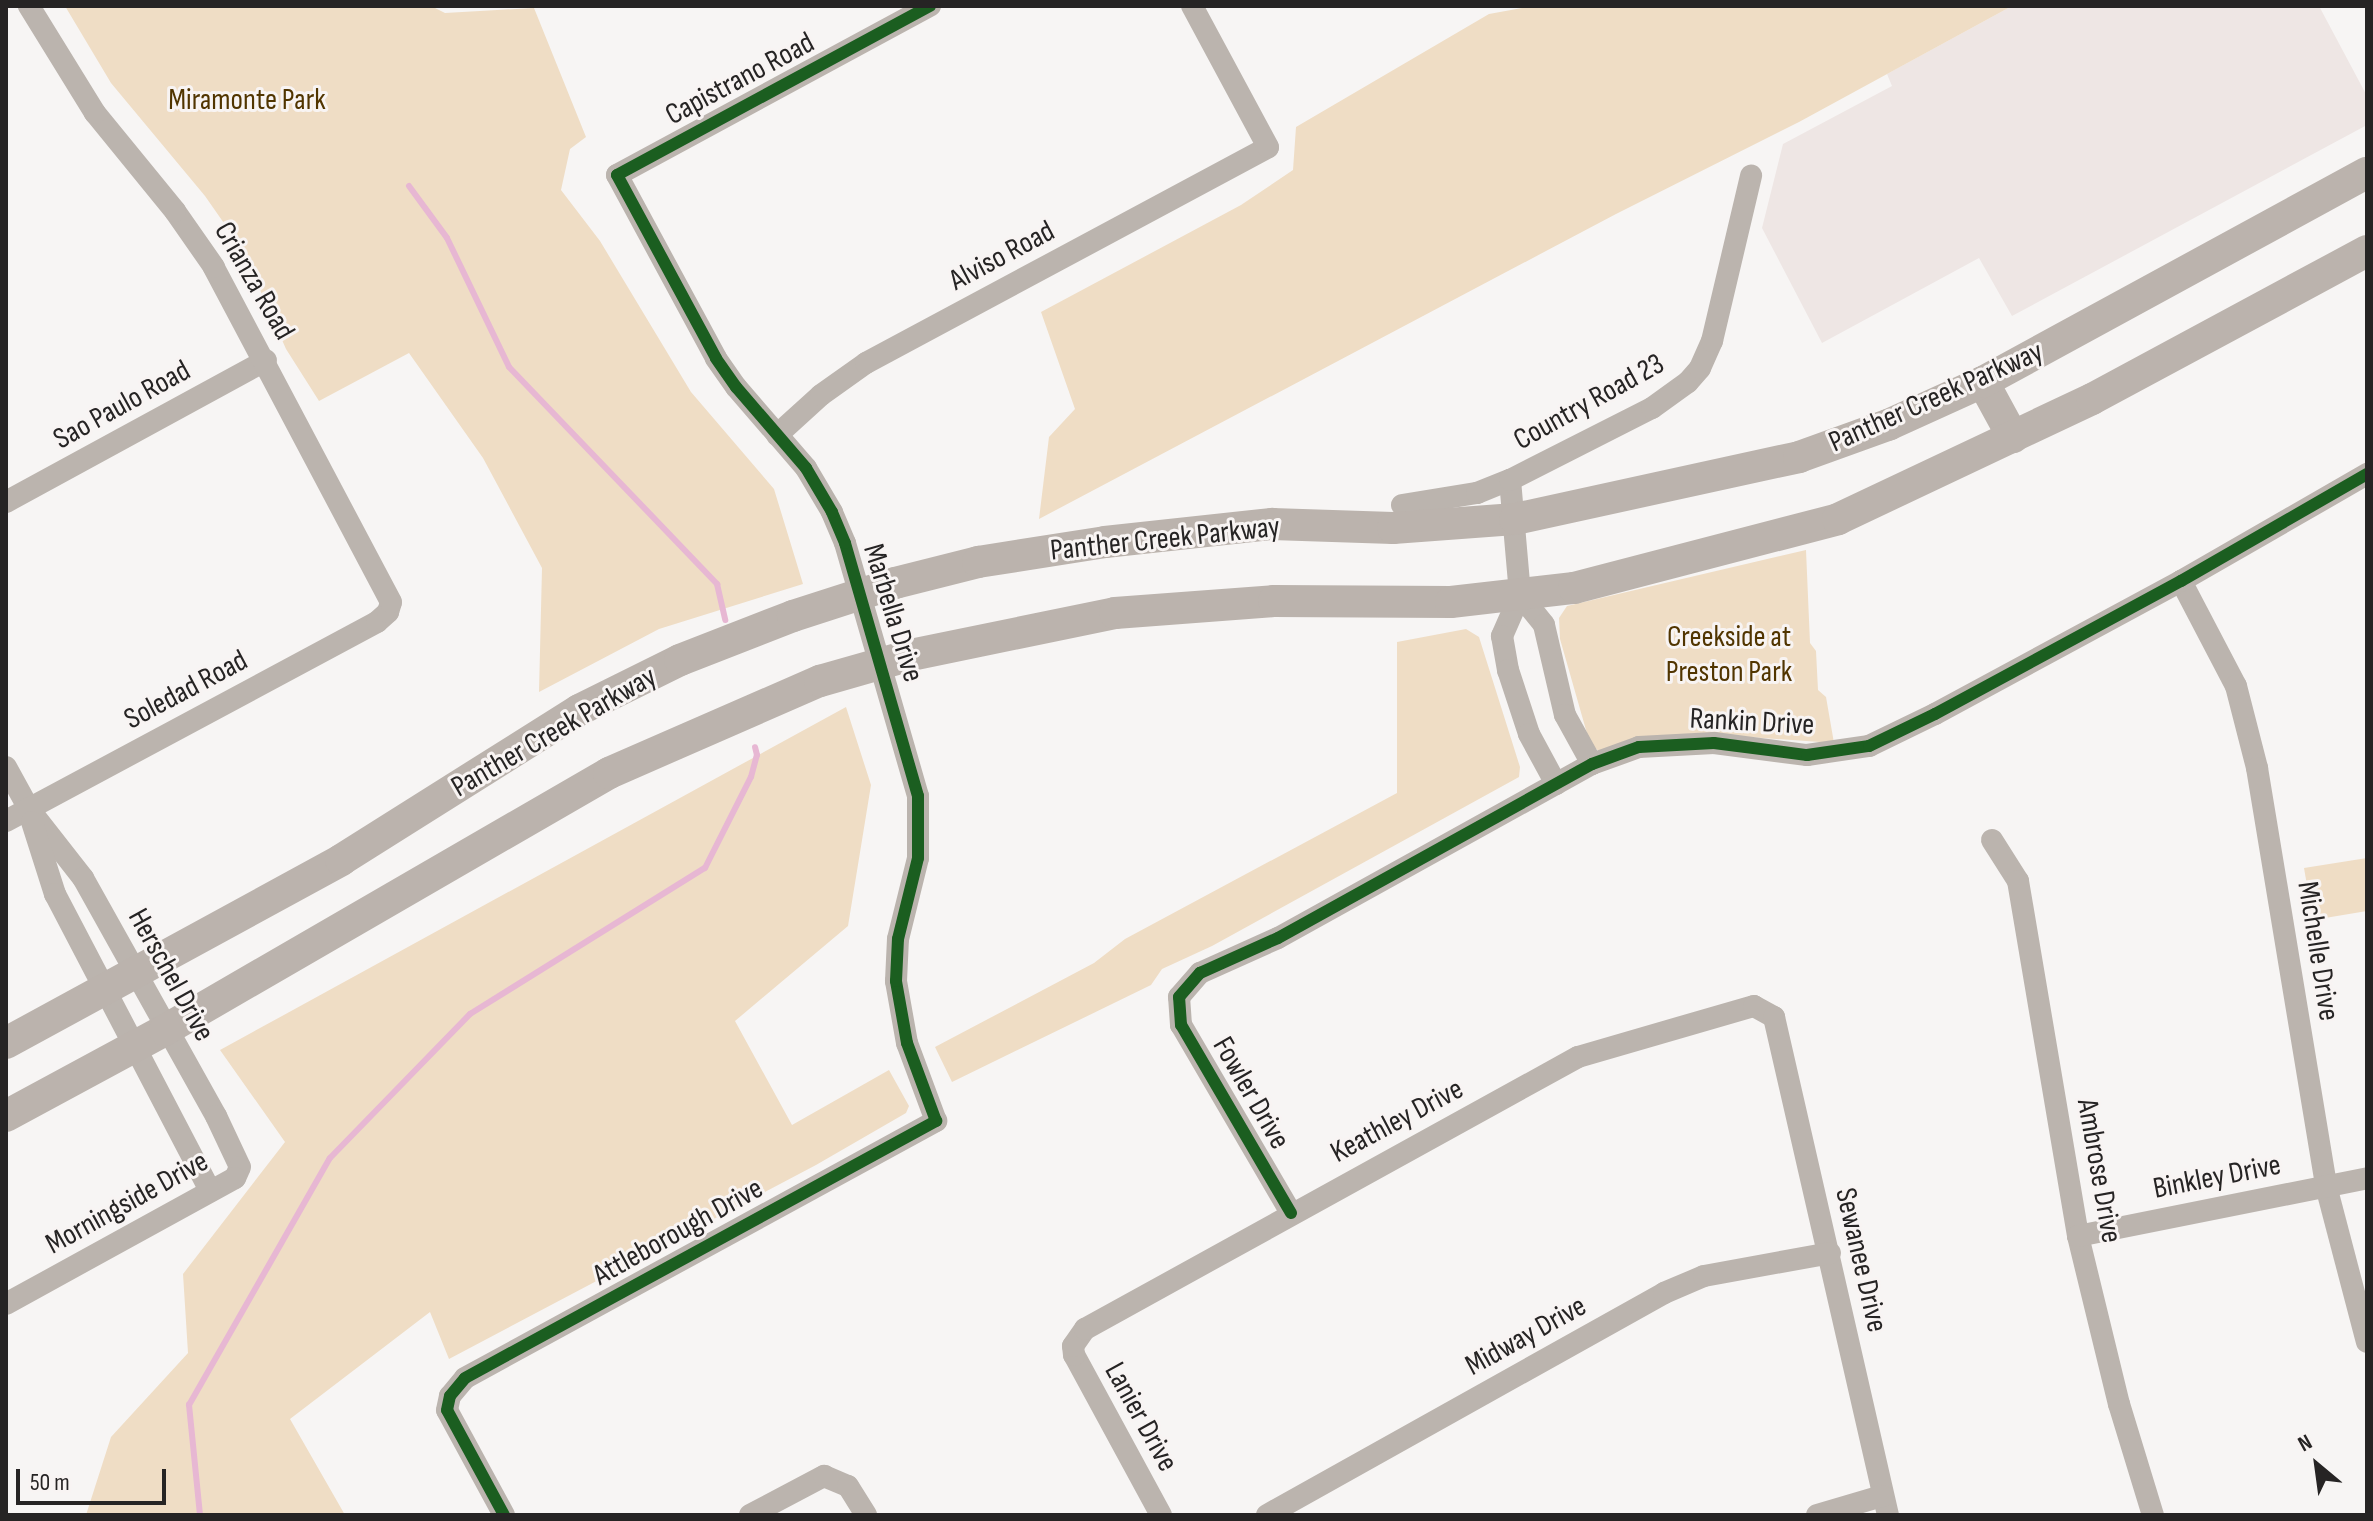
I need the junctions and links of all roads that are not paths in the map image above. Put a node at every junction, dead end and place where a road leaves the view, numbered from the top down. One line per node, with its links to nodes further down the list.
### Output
1 (29, 6): 8 (street, Crianza Road)
2 (930, 6): 5 (street, Capistrano Road)
3 (1192, 6): 10 (street, Alviso Road)
4 (2367, 173): 9 (main road, Panther Creek Parkway)
5 (617, 175): 10 (street, Marbella Drive)
6 (1751, 176): 13 (street, Country Road 23)
7 (2367, 251): 11 (main road)
8 (266, 360): 14 (street, Sao Paulo Road); 20 (street, Crianza Road)
9 (1983, 382): 11 (main road); 16 (main road, Panther Creek Parkway)
10 (777, 435): 18 (street, Marbella Drive)
11 (2013, 437): 19 (main road)
12 (2367, 474): 17 (street, Rankin Drive)
13 (1510, 480): 15 (street, Country Road 23); 16 (street)
14 (6, 502)
15 (1402, 505)
16 (1515, 519): 18 (main road, Panther Creek Parkway); 19 (street)
17 (2181, 581): 22 (street, Rankin Drive); 39 (street, Michelle Drive)
18 (860, 594): 21 (street, Marbella Drive); 28 (main road, Panther Creek Parkway)
19 (1520, 595): 21 (main road); 22 (street); 24 (street)
20 (390, 608): 25 (street, Soledad Road)
21 (880, 662): 32 (main road); 36 (street, Marbella Drive)
22 (1592, 764): 24 (street, Rankin Drive)
23 (6, 767): 25 (street, Herschel Drive)
24 (1556, 784): 30 (street, Rankin Drive)
25 (29, 809): 26 (street, Soledad Road); 28 (street, Herschel Drive); 29 (street, Herschel Drive)
26 (6, 821)
27 (1992, 840): 42 (street, Ambrose Drive)
28 (137, 973): 29 (main road, Panther Creek Parkway); 32 (street, Herschel Drive)
29 (104, 989): 33 (main road, Panther Creek Parkway); 34 (street, Herschel Drive)
30 (1179, 997): 41 (street, Fowler Drive)
31 (1774, 1017): 41 (street, Keathley Drive); 43 (street, Sewanee Drive)
32 (165, 1030): 34 (main road); 37 (street, Herschel Drive)
33 (6, 1043)
34 (132, 1047): 35 (main road); 40 (street, Herschel Drive)
35 (6, 1116)
36 (936, 1121): 48 (street, Attleborough Drive)
37 (235, 1178): 40 (street, Morningside Drive)
38 (2367, 1178): 39 (street, Binkley Drive)
39 (2326, 1186): 42 (street, Binkley Drive); 45 (street, Michelle Drive)
40 (210, 1191): 44 (street, Morningside Drive)
41 (1291, 1213): 46 (street, Keathley Drive)
42 (2078, 1236): 54 (street, Ambrose Drive)
43 (1830, 1253): 47 (street, Sewanee Drive); 52 (street, Midway Drive)
44 (6, 1304)
45 (2367, 1342)
46 (1073, 1346): 51 (street, Lanier Drive)
47 (1885, 1505): 53 (street)
48 (504, 1515)
49 (750, 1515): 50 (street)
50 (866, 1515)
51 (1161, 1515)
52 (1267, 1515)
53 (1817, 1515)
54 (2153, 1515)

